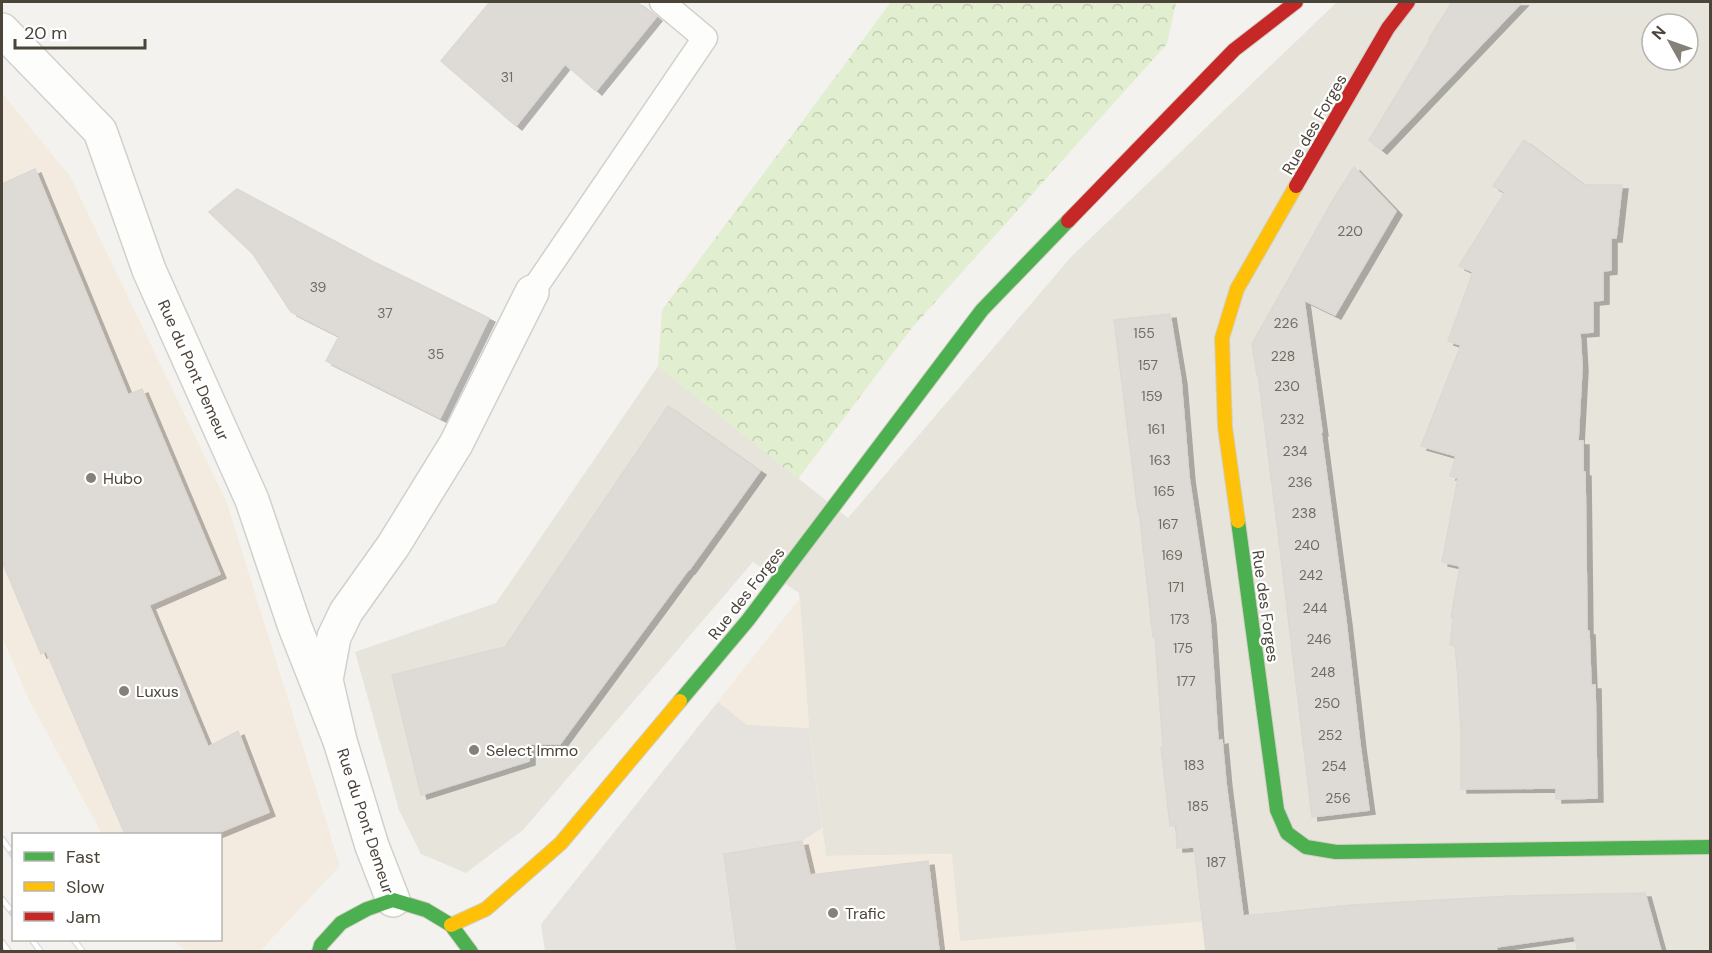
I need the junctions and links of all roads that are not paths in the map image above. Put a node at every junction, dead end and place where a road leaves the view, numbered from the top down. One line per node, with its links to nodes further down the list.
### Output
1 (662, 2): 5 (lane)
2 (1296, 2): 9 (main road, Rue des Forges)
3 (1408, 2): 7 (main road, Rue des Forges)
4 (2, 30): 6 (street, Rue du Pont Demeur)
5 (532, 292): 6 (street, Rue du Pont Demeur)
6 (340, 741): 8 (street, Rue du Pont Demeur)
7 (1710, 848)
8 (393, 900): 9 (main road); 10 (main road)
9 (451, 925): 11 (main road)
10 (319, 951)
11 (471, 951)

